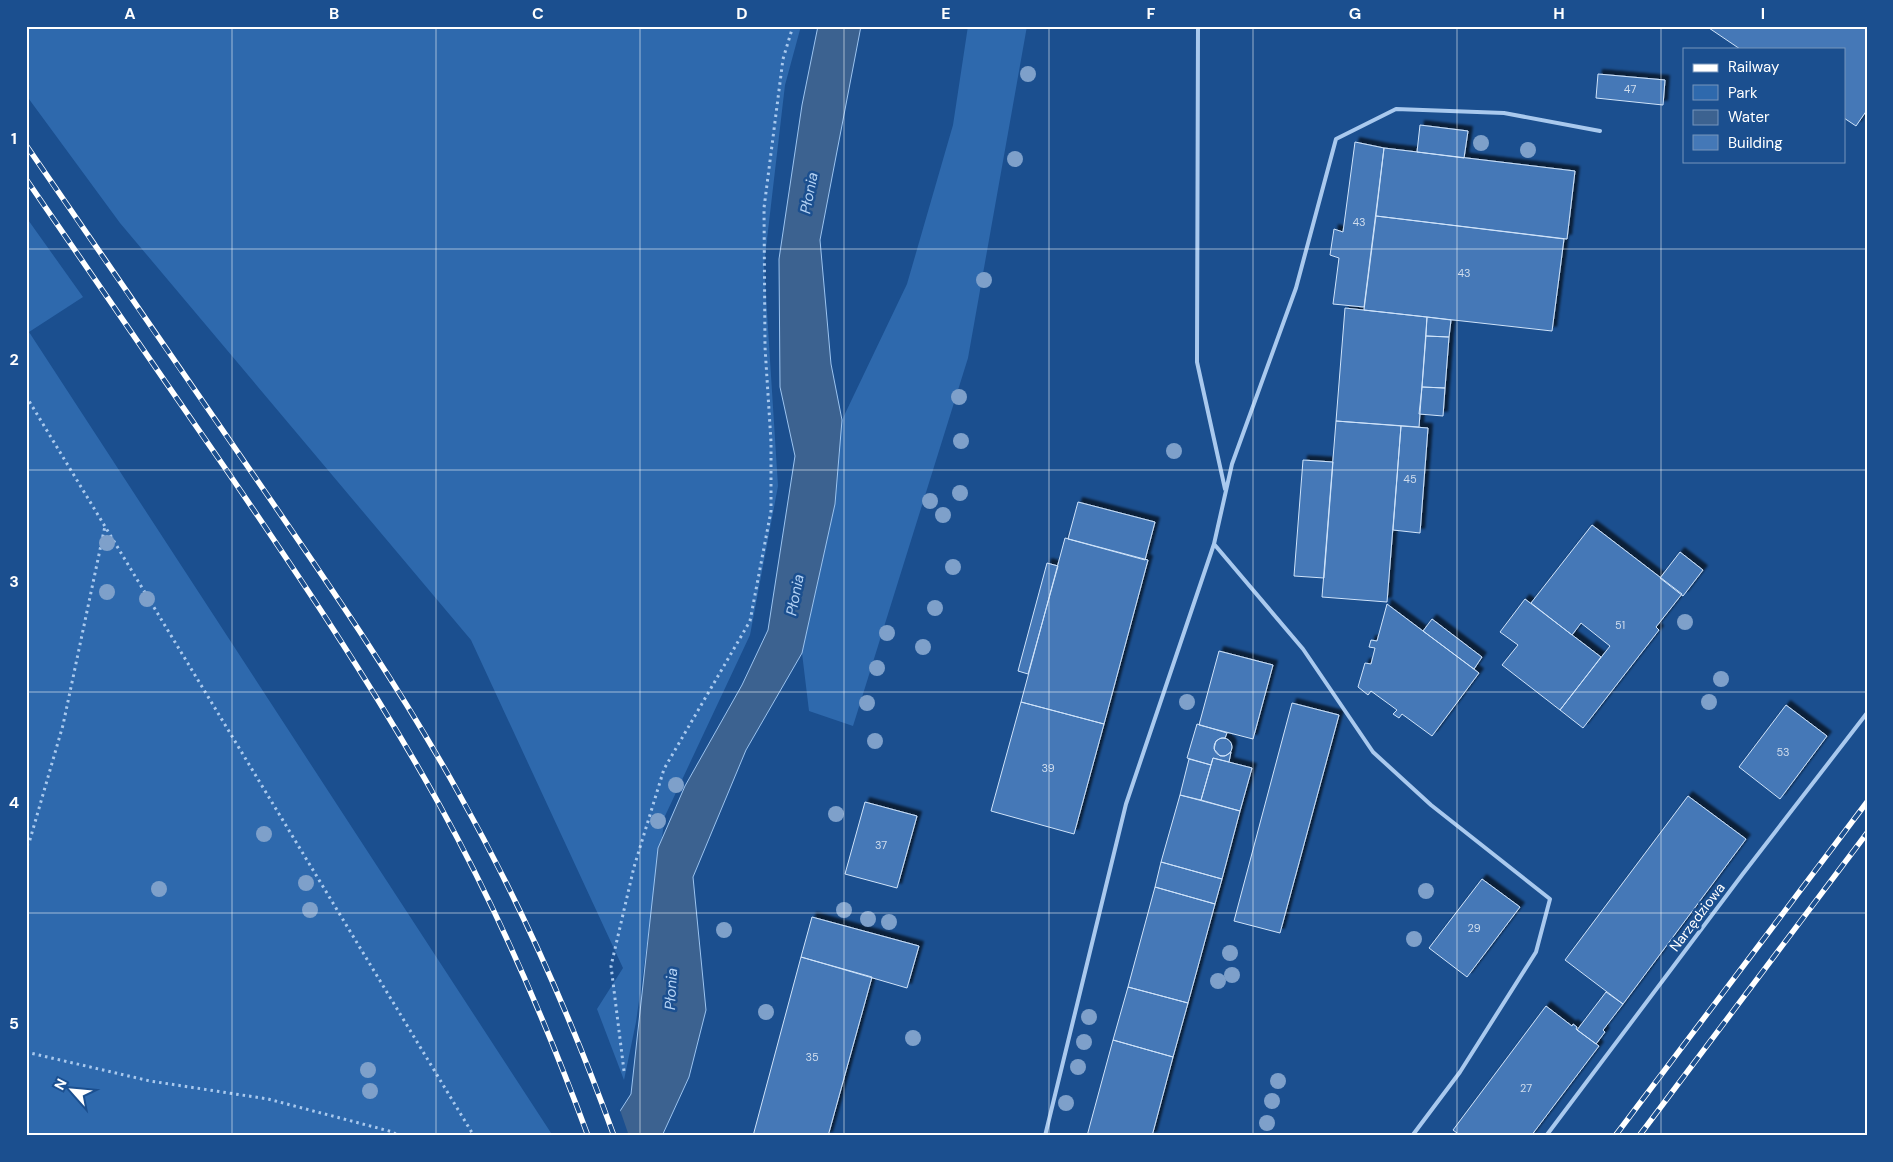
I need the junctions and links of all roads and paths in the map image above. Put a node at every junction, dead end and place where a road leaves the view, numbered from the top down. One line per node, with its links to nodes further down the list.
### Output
1 (794, 26): 12 (path)
2 (1198, 26): 5 (lane)
3 (1600, 131): 5 (lane)
4 (26, 396): 6 (path)
5 (1226, 492): 7 (lane)
6 (105, 525): 9 (path); 14 (path)
7 (1214, 544): 15 (lane); 16 (lane)
8 (1867, 713): 17 (lane, Narzędziowa)
9 (27, 844): 10 (path)
10 (26, 853)
11 (26, 1052): 13 (path)
12 (624, 1070)
13 (398, 1136)
14 (474, 1136)
15 (1045, 1136)
16 (1412, 1136)
17 (1546, 1136)

